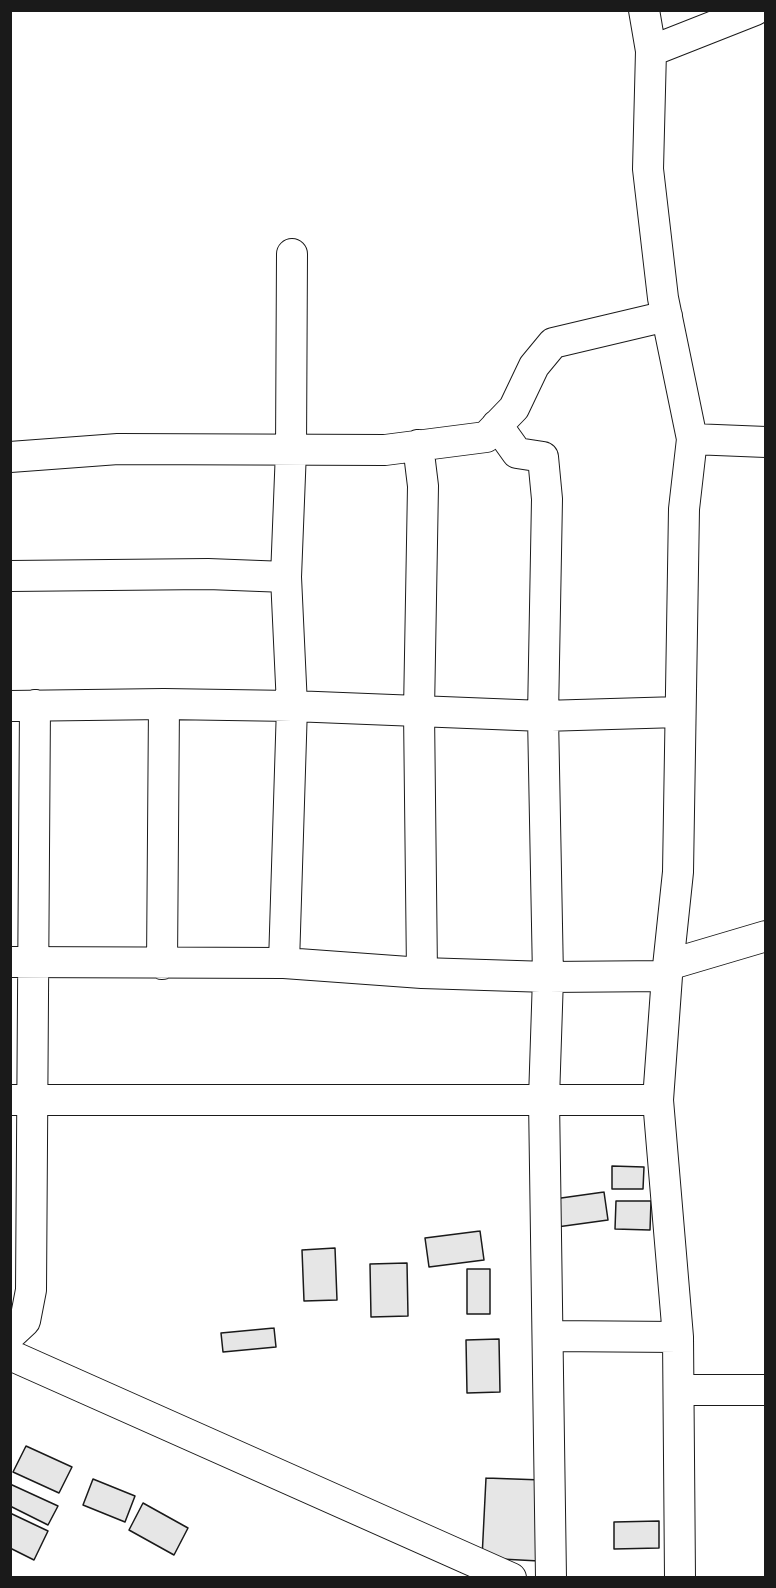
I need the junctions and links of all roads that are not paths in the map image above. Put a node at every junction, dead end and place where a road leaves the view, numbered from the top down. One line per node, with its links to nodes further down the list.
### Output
1 (644, 10): 3 (street)
2 (755, 10): 3 (street)
3 (651, 51): 5 (street)
4 (291, 254): 10 (street)
5 (667, 316): 6 (street); 7 (street)
6 (497, 425): 9 (street); 19 (street)
7 (692, 439): 8 (street); 18 (street)
8 (765, 442)
9 (418, 446): 10 (street); 17 (street)
10 (291, 450): 11 (street); 13 (street)
11 (10, 457)
12 (10, 576): 13 (street)
13 (286, 577): 16 (street)
14 (164, 704): 15 (street); 16 (street); 23 (street)
15 (23, 706): 21 (street)
16 (292, 706): 17 (street); 22 (street)
17 (419, 711): 19 (street); 25 (street)
18 (679, 712): 19 (street); 24 (street)
19 (543, 716): 26 (street)
20 (765, 936): 24 (street)
21 (22, 962): 23 (street); 28 (street)
22 (284, 963): 23 (street); 25 (street)
23 (162, 964)
24 (667, 971): 26 (street); 29 (street)
25 (422, 973): 26 (street)
26 (548, 977): 27 (street)
27 (544, 1099): 28 (street); 29 (street); 31 (street)
28 (21, 1100): 30 (street)
29 (658, 1100): 32 (street)
30 (10, 1335)
31 (549, 1336): 32 (street); 37 (street)
32 (678, 1337): 34 (street)
33 (10, 1355): 36 (street)
34 (679, 1390): 35 (street); 38 (street)
35 (765, 1390)
36 (511, 1578)
37 (552, 1578)
38 (680, 1578)

